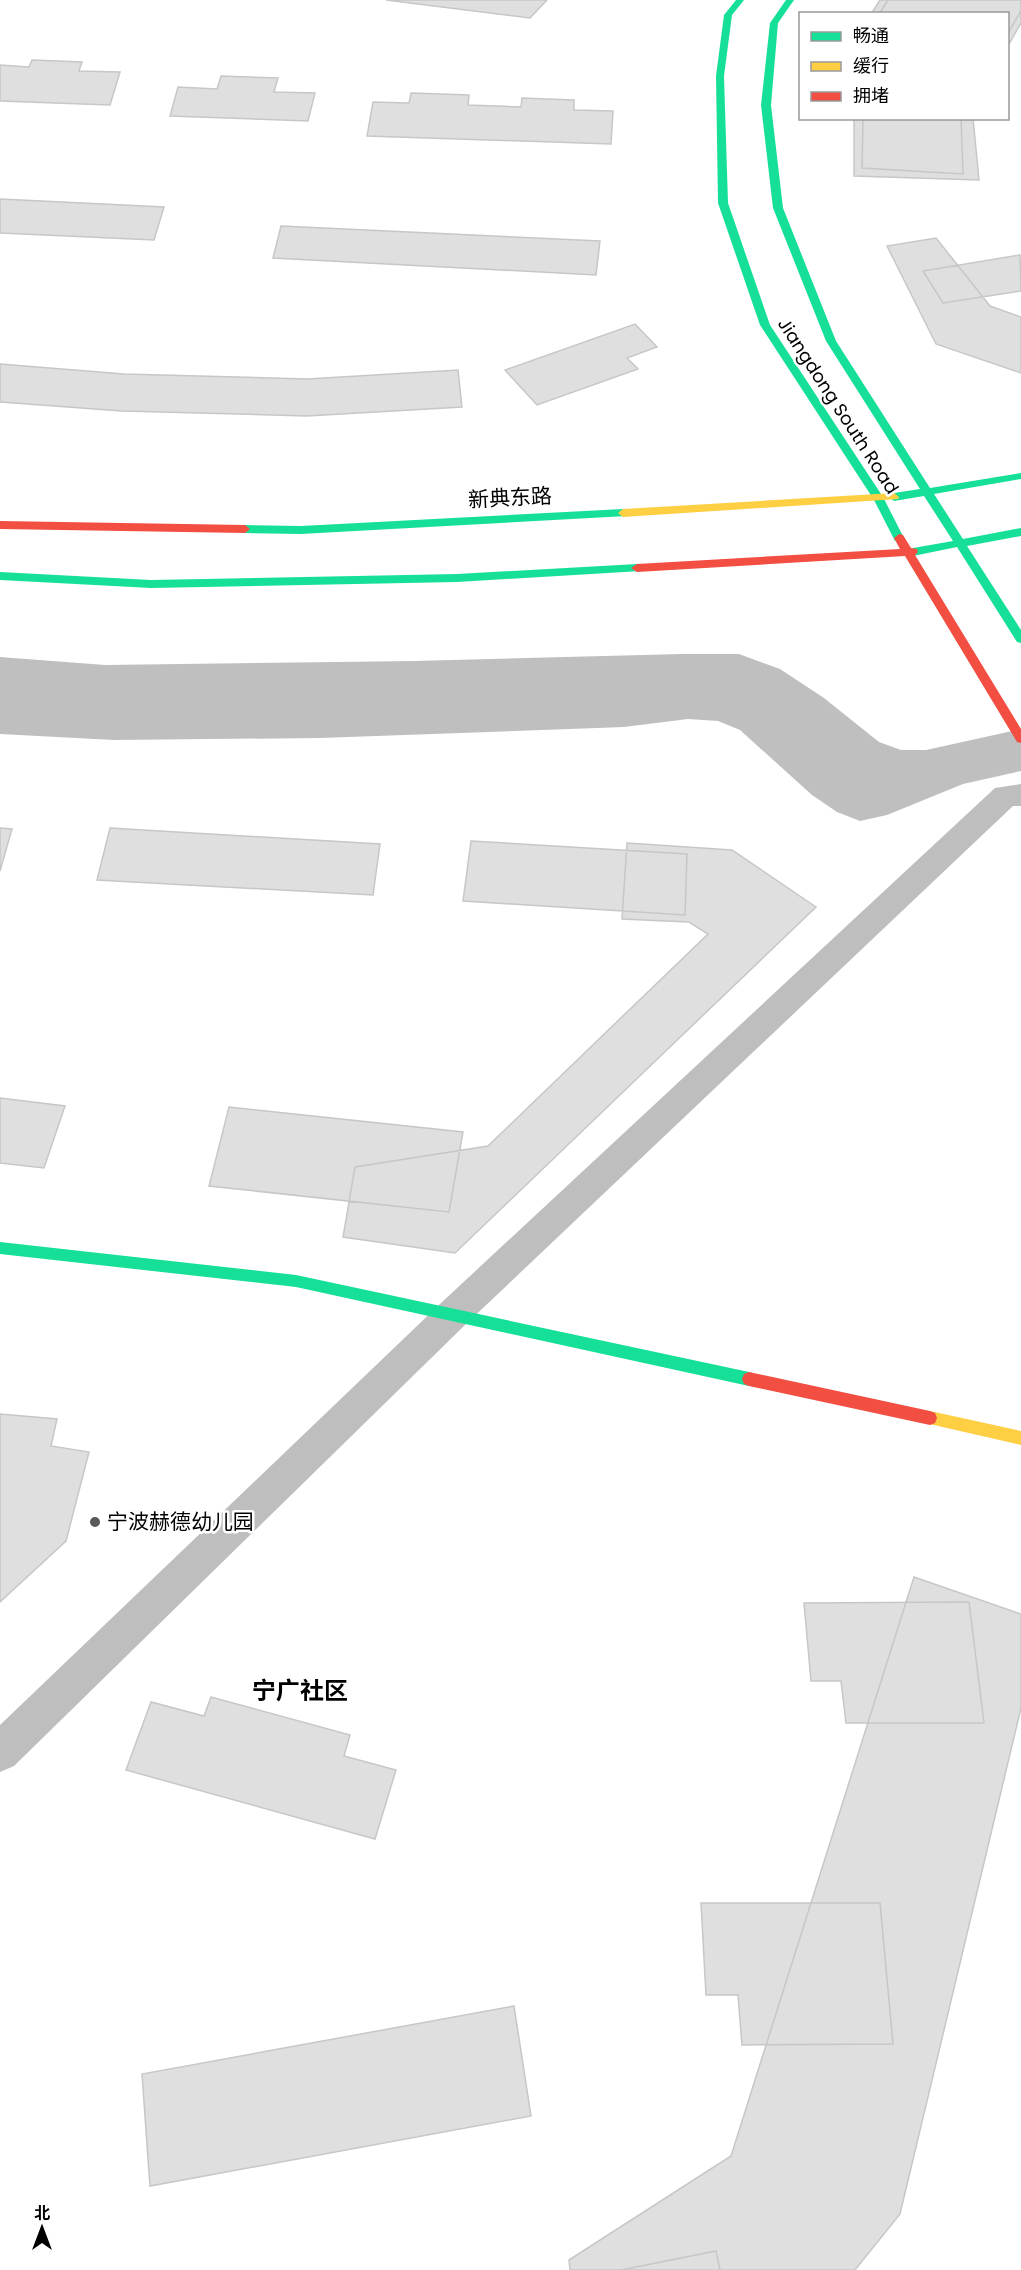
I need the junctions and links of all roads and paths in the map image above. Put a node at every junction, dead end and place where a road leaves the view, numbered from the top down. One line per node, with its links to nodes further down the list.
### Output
1 (741, 0): 5 (main road, Jiangdong South Road)
2 (790, 0): 4 (main road, Jiangdong South Road)
3 (1021, 476): 4 (main road, 新典东路)
4 (927, 492): 5 (main road, 新典东路); 8 (main road, Jiangdong South Road)
5 (879, 500): 6 (main road, 新典东路); 9 (main road, Jiangdong South Road)
6 (0, 525)
7 (1021, 532): 8 (main road)
8 (959, 543): 9 (main road); 11 (main road, Jiangdong South Road)
9 (907, 553): 10 (main road); 12 (main road, Jiangdong South Road)
10 (0, 576)
11 (1021, 639)
12 (1021, 739)
13 (1021, 795): 15 (street)
14 (0, 1248): 15 (main road)
15 (453, 1314): 16 (main road); 17 (street)
16 (1021, 1438)
17 (0, 1752)

